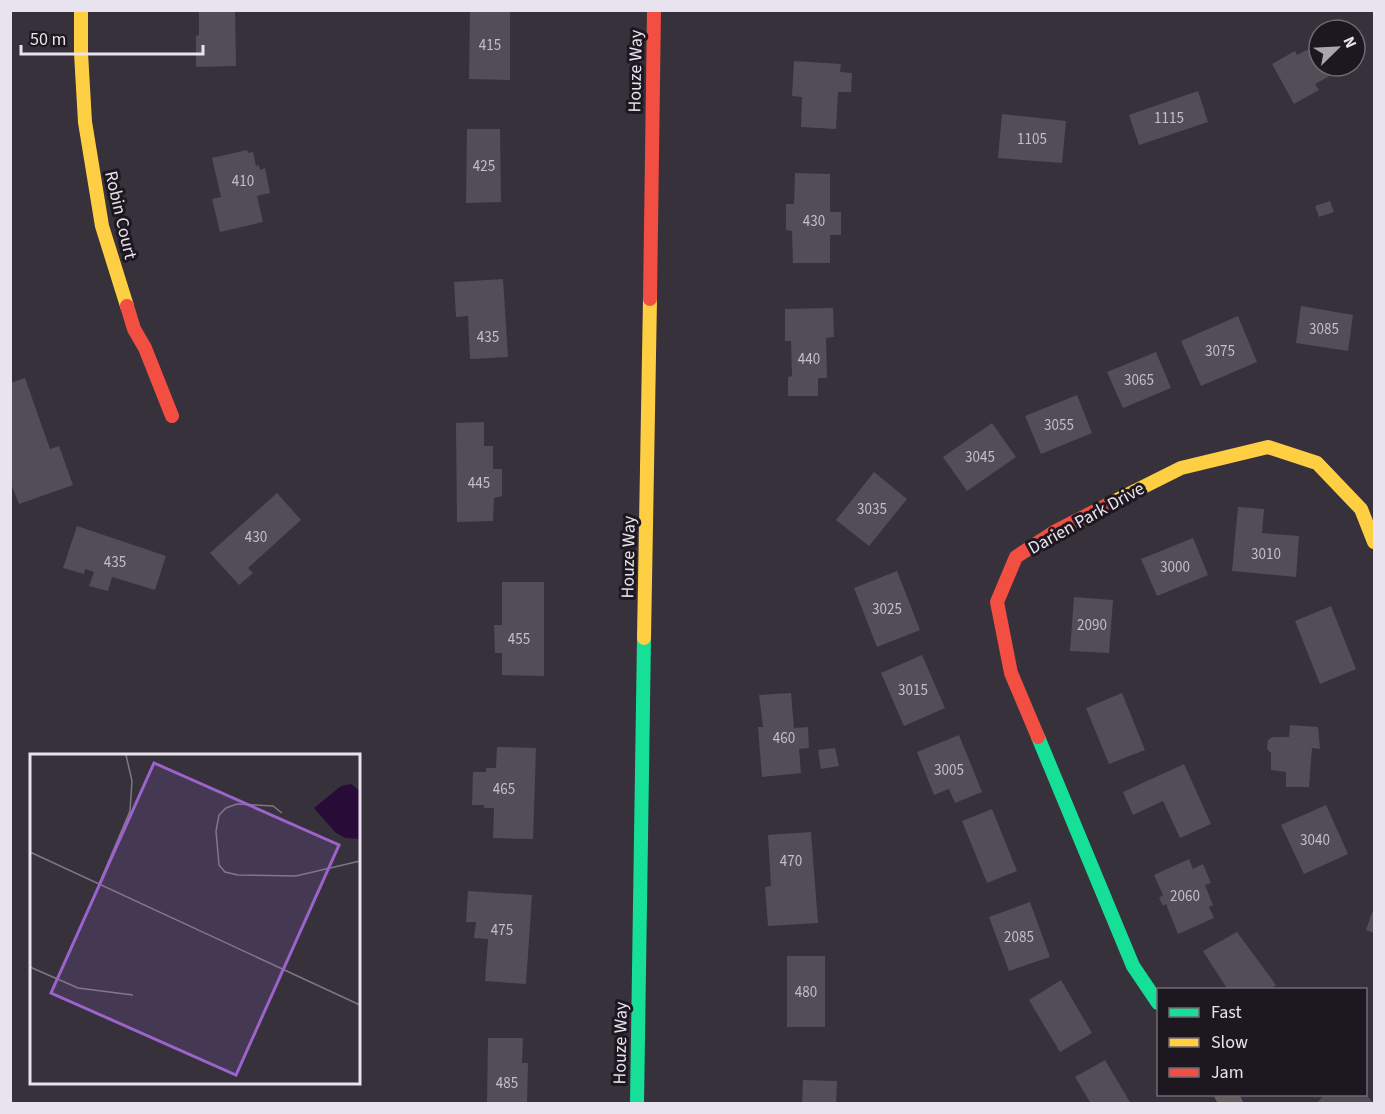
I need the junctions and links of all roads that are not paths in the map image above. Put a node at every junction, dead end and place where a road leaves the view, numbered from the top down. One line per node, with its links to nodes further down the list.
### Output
1 (81, 10): 3 (street, Robin Court)
2 (654, 10): 6 (street, Houze Way)
3 (172, 416)
4 (1374, 542): 5 (street, Darien Park Drive)
5 (1157, 1002)
6 (637, 1104)

